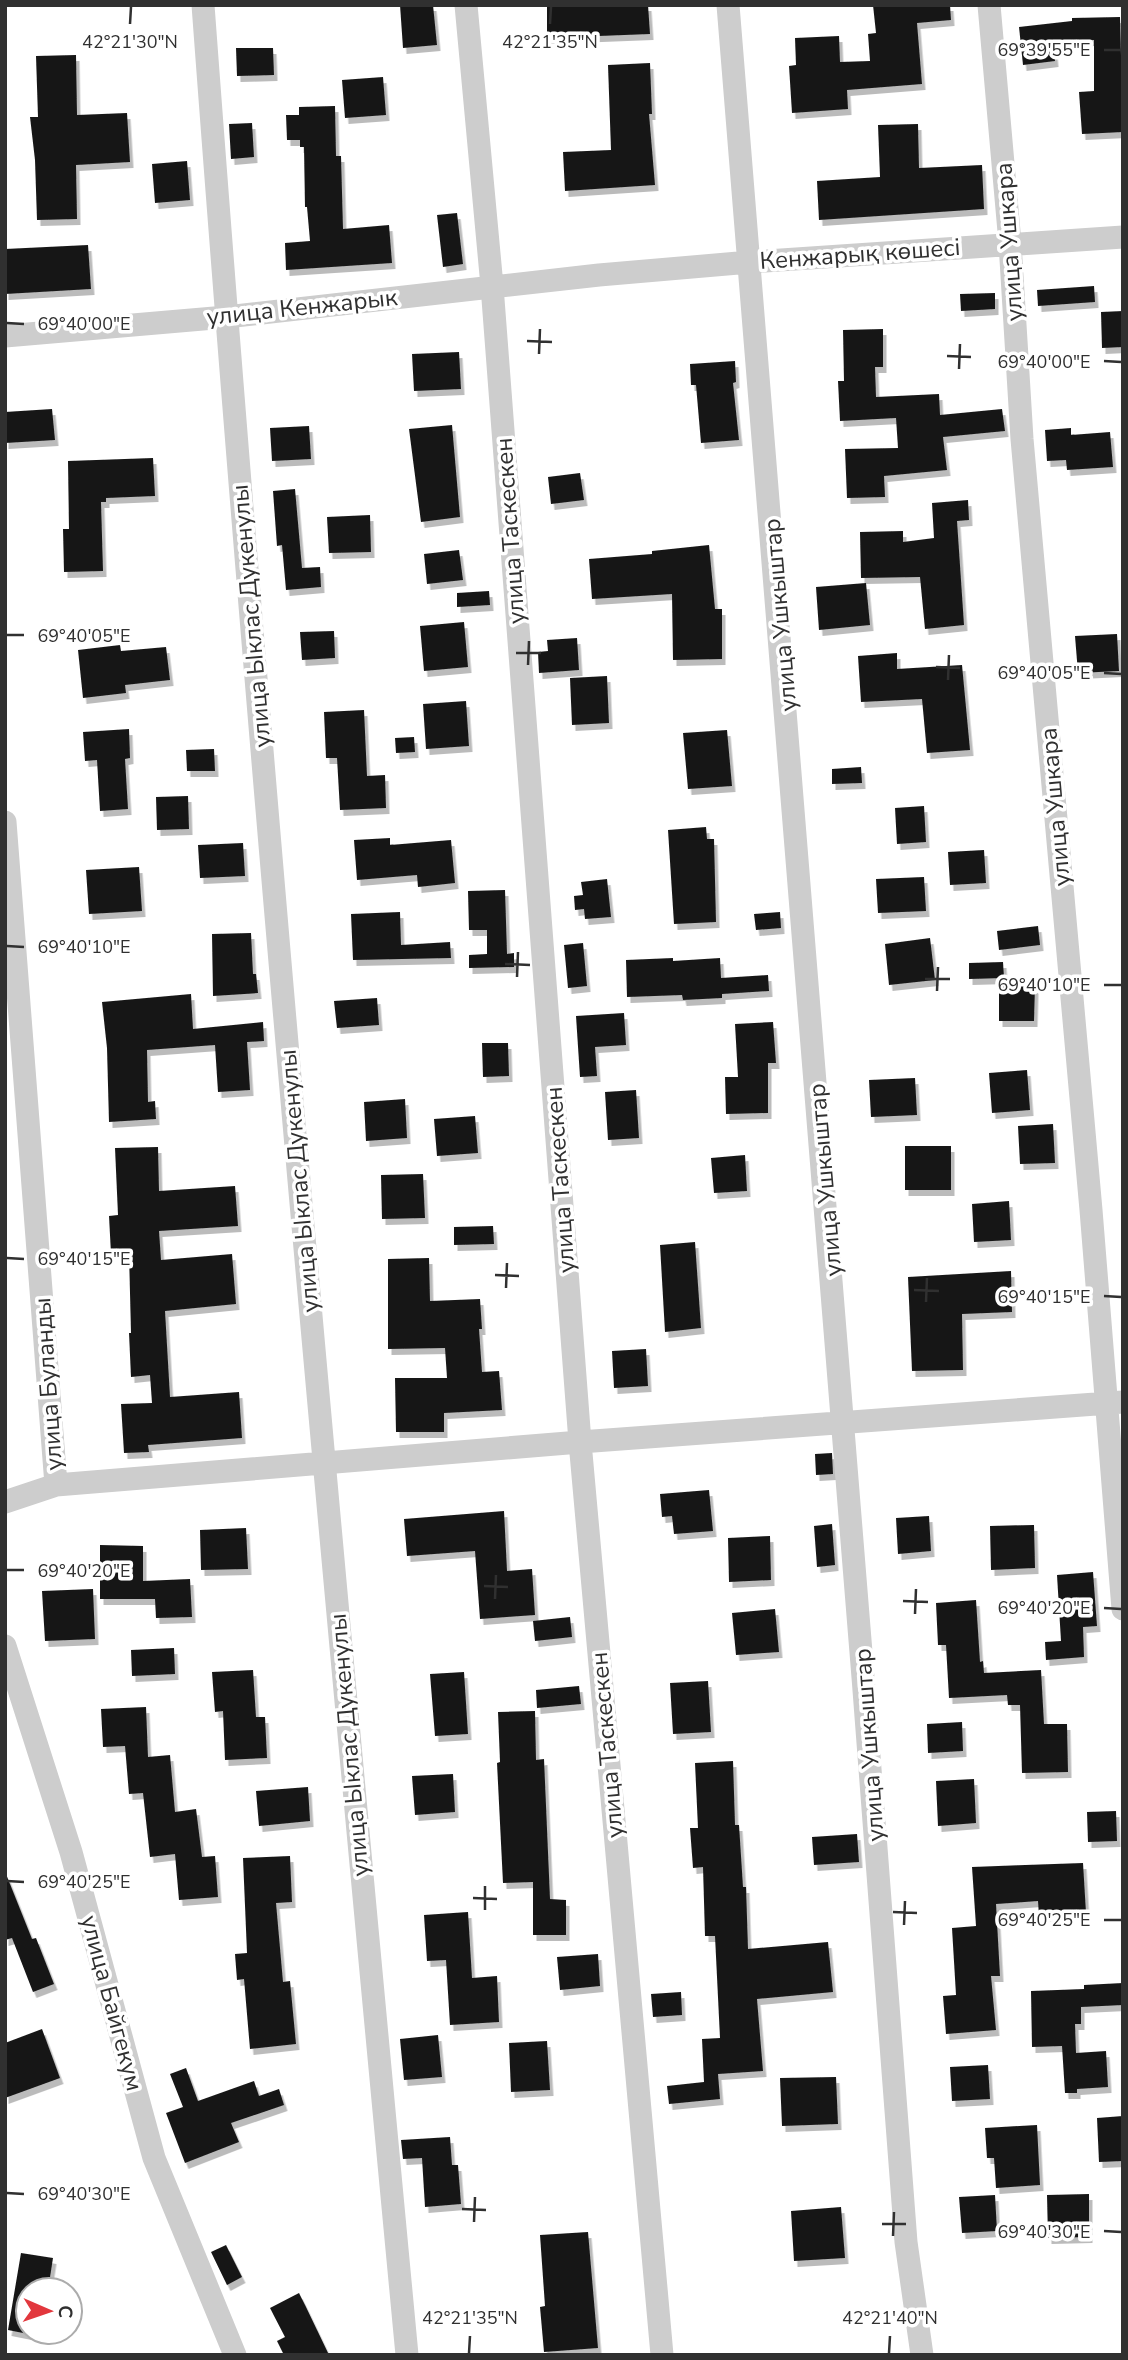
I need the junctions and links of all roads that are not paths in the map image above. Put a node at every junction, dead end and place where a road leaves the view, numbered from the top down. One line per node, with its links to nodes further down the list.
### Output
1 (203, 5): 10 (street, улица Ыклас Дукенулы)
2 (467, 5): 9 (street, улица Таскескен)
3 (728, 5): 7 (street, улица Ушкыштар)
4 (989, 5): 6 (street, улица Ушкара)
5 (1123, 237): 6 (street, Кенжарық көшесі)
6 (1010, 243): 7 (street, Кенжарық көшесі); 13 (street, улица Ушкара)
7 (750, 262): 8 (street, Кенжарық көшесі); 14 (street, улица Ушкыштар)
8 (598, 275): 9 (street, улица Кенжарык)
9 (492, 286): 10 (street, улица Кенжарык); 15 (street, улица Таскескен)
10 (226, 317): 11 (street, улица Кенжарык); 16 (street, улица Ыклас Дукенулы)
11 (5, 336)
12 (5, 822): 17 (street, улица Буланды)
13 (1114, 1402): 14 (street); 19 (street, улица Ушкара)
14 (845, 1423): 15 (street); 24 (street, улица Ушкыштар)
15 (580, 1442): 16 (street); 23 (street, улица Таскескен)
16 (323, 1464): 17 (street); 22 (street, улица Ыклас Дукенулы)
17 (56, 1485): 18 (street)
18 (5, 1502)
19 (1123, 1609)
20 (5, 1646): 21 (street, улица Байгекум)
21 (235, 2355)
22 (407, 2355)
23 (662, 2355)
24 (922, 2355)

